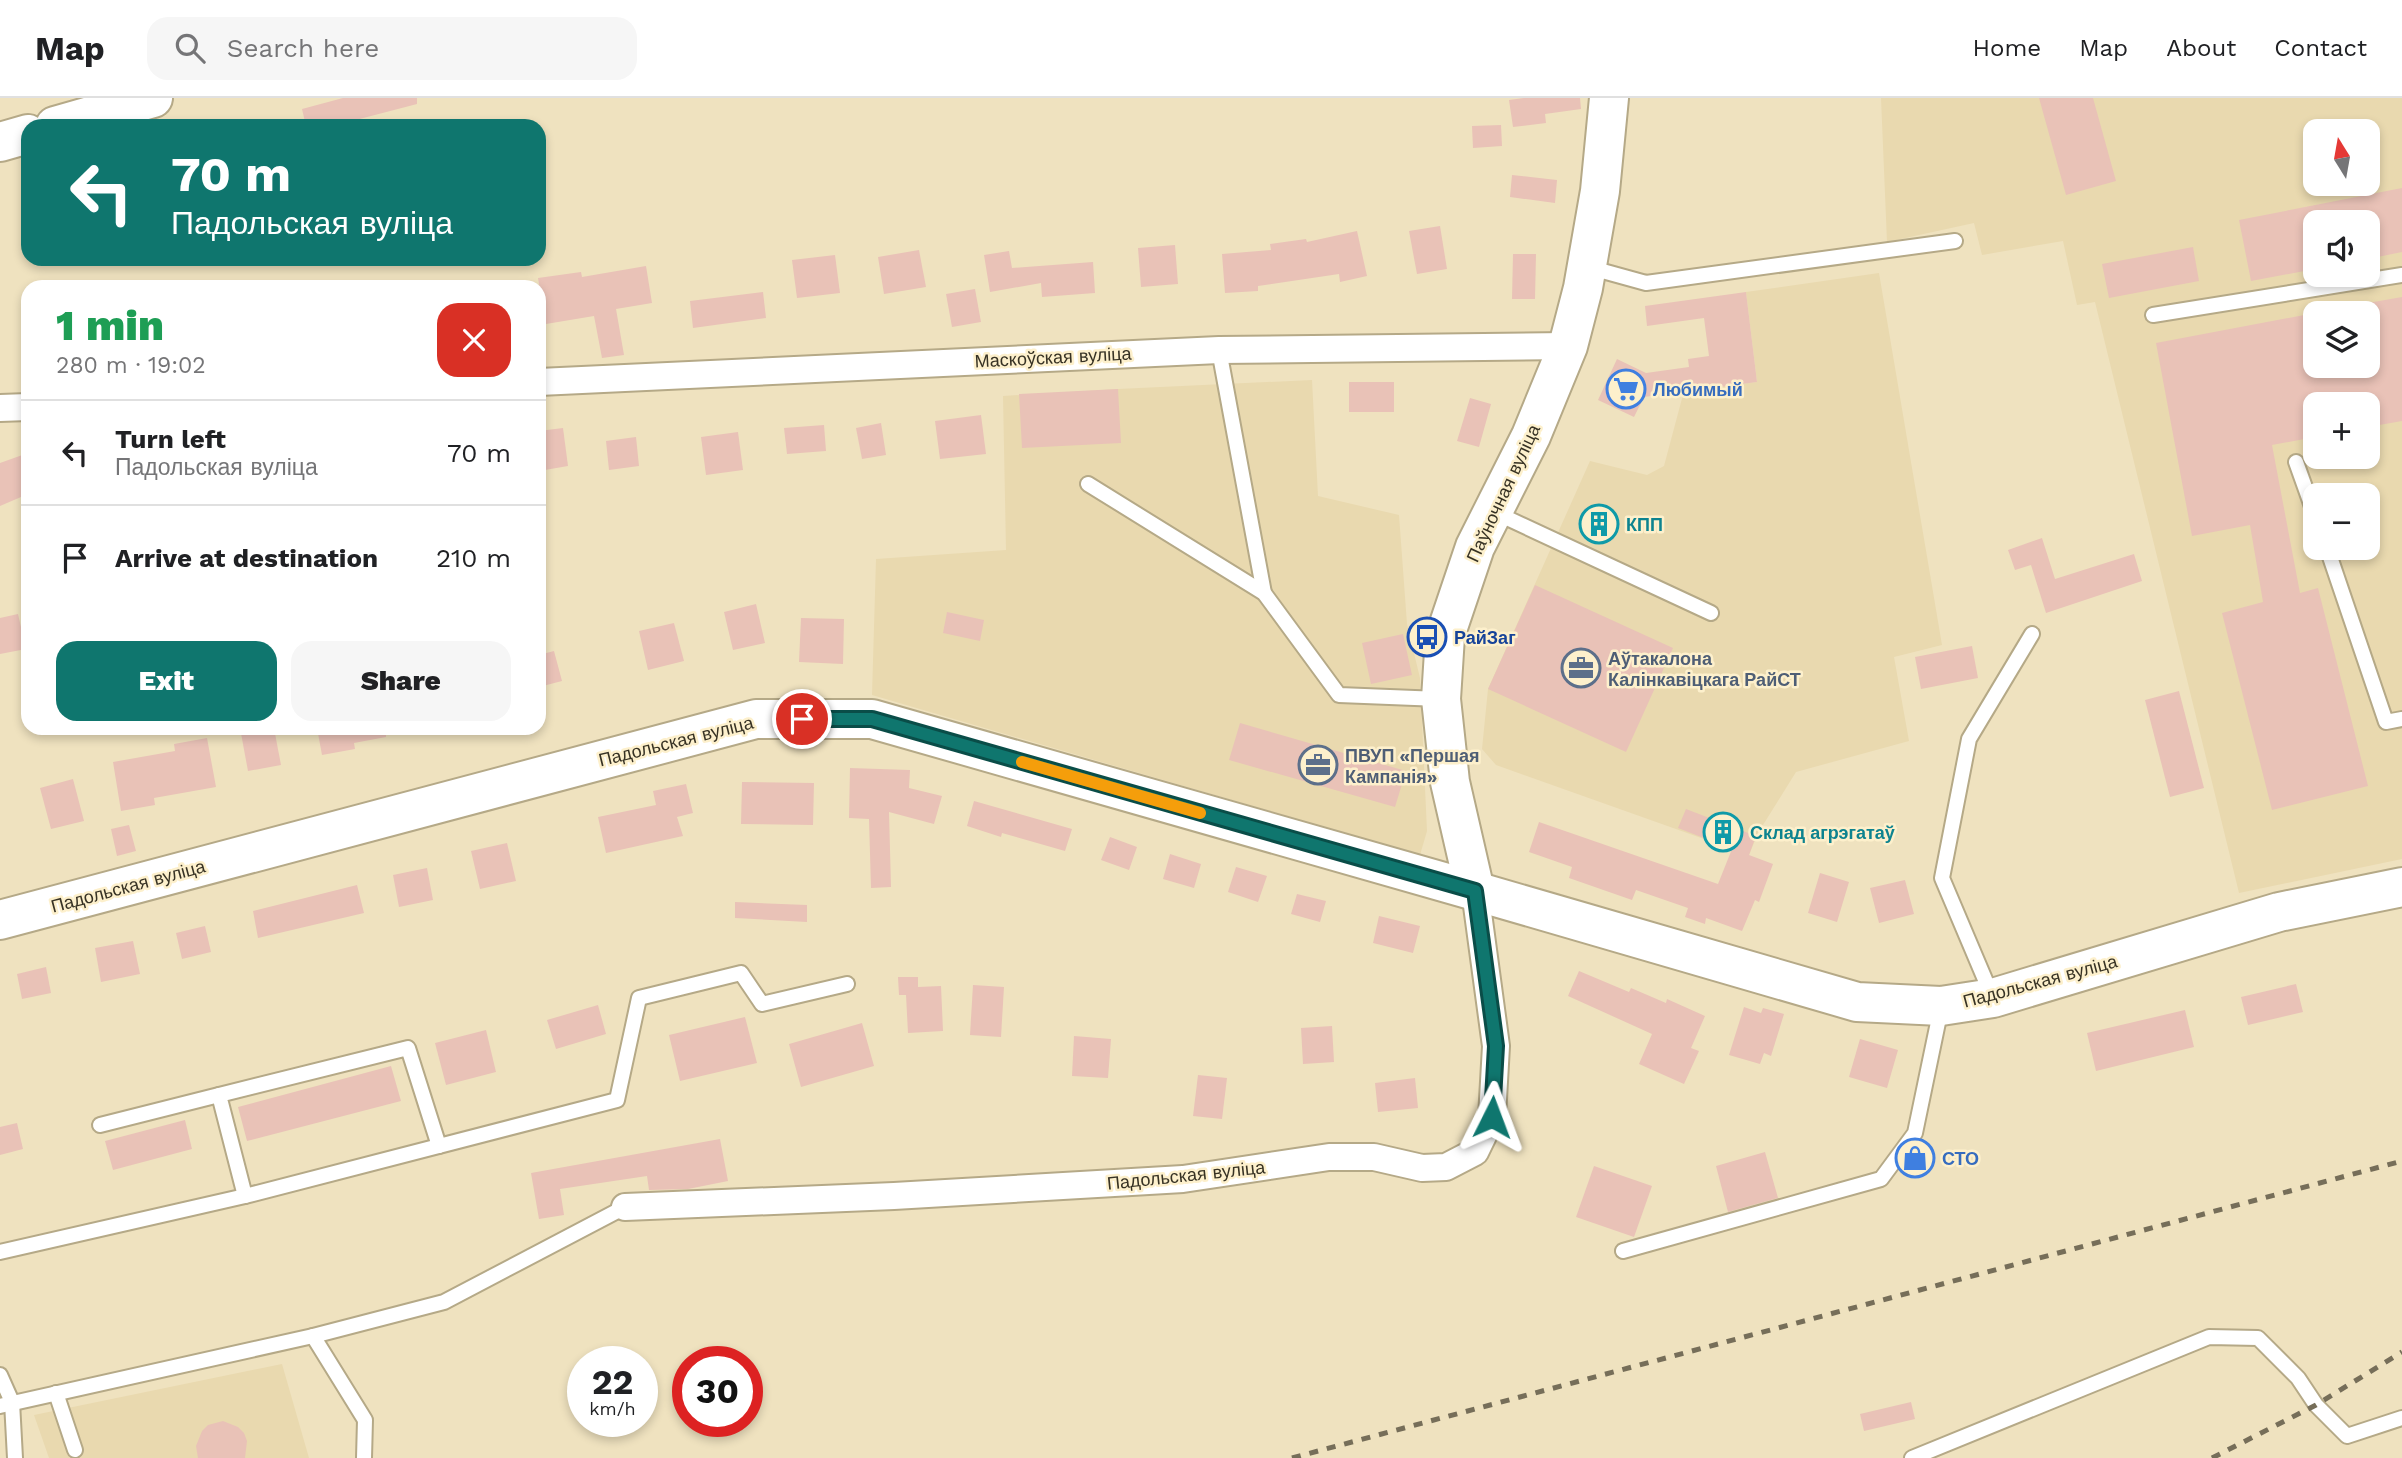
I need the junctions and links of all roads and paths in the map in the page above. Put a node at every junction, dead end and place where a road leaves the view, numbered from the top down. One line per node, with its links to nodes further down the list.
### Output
1 (153, 98): 3 (main road)
2 (1609, 98): 7 (main road, Паўночная вуліца)
3 (80, 119)
4 (21, 136): 5 (main road)
5 (0, 142)
6 (1955, 241): 7 (lane)
7 (1587, 266): 10 (main road, Паўночная вуліца)
8 (2402, 275): 9 (lane)
9 (2153, 316)
10 (1568, 346): 11 (street, Маскоўская вуліца); 18 (main road, Паўночная вуліца)
11 (1219, 349): 12 (street, Маскоўская вуліца); 20 (lane)
12 (546, 382)
13 (21, 407): 14 (street)
14 (0, 408)
15 (2296, 462): 16 (lane)
16 (2304, 483)
17 (1088, 484): 20 (lane)
18 (1493, 511): 21 (lane); 23 (main road, Паўночная вуліца)
19 (2331, 560): 24 (lane)
20 (1265, 593): 23 (lane)
21 (1711, 613)
22 (2032, 634): 29 (lane)
23 (1441, 699): 26 (main road, Паўночная вуліца)
24 (2402, 719)
25 (2402, 887): 29 (main road, Падольская вуліца)
26 (1475, 891): 27 (main road, Падольская вуліца); 30 (main road, Падольская вуліца); 35 (street, Падольская вуліца)
27 (0, 920)
28 (847, 984): 33 (lane)
29 (1993, 998): 30 (main road, Падольская вуліца)
30 (1941, 1006): 36 (lane)
31 (219, 1095): 32 (lane); 33 (lane); 34 (lane)
32 (100, 1125)
33 (439, 1146): 34 (lane)
34 (245, 1195): 37 (lane)
35 (625, 1207): 38 (lane)
36 (1623, 1251)
37 (0, 1252)
38 (313, 1336): 40 (lane); 45 (lane)
39 (0, 1375): 41 (lane)
40 (56, 1393): 41 (lane); 43 (lane)
41 (6, 1404): 44 (lane)
42 (2402, 1418): 46 (lane)
43 (75, 1450)
44 (15, 1458)
45 (364, 1458)
46 (1912, 1458)

